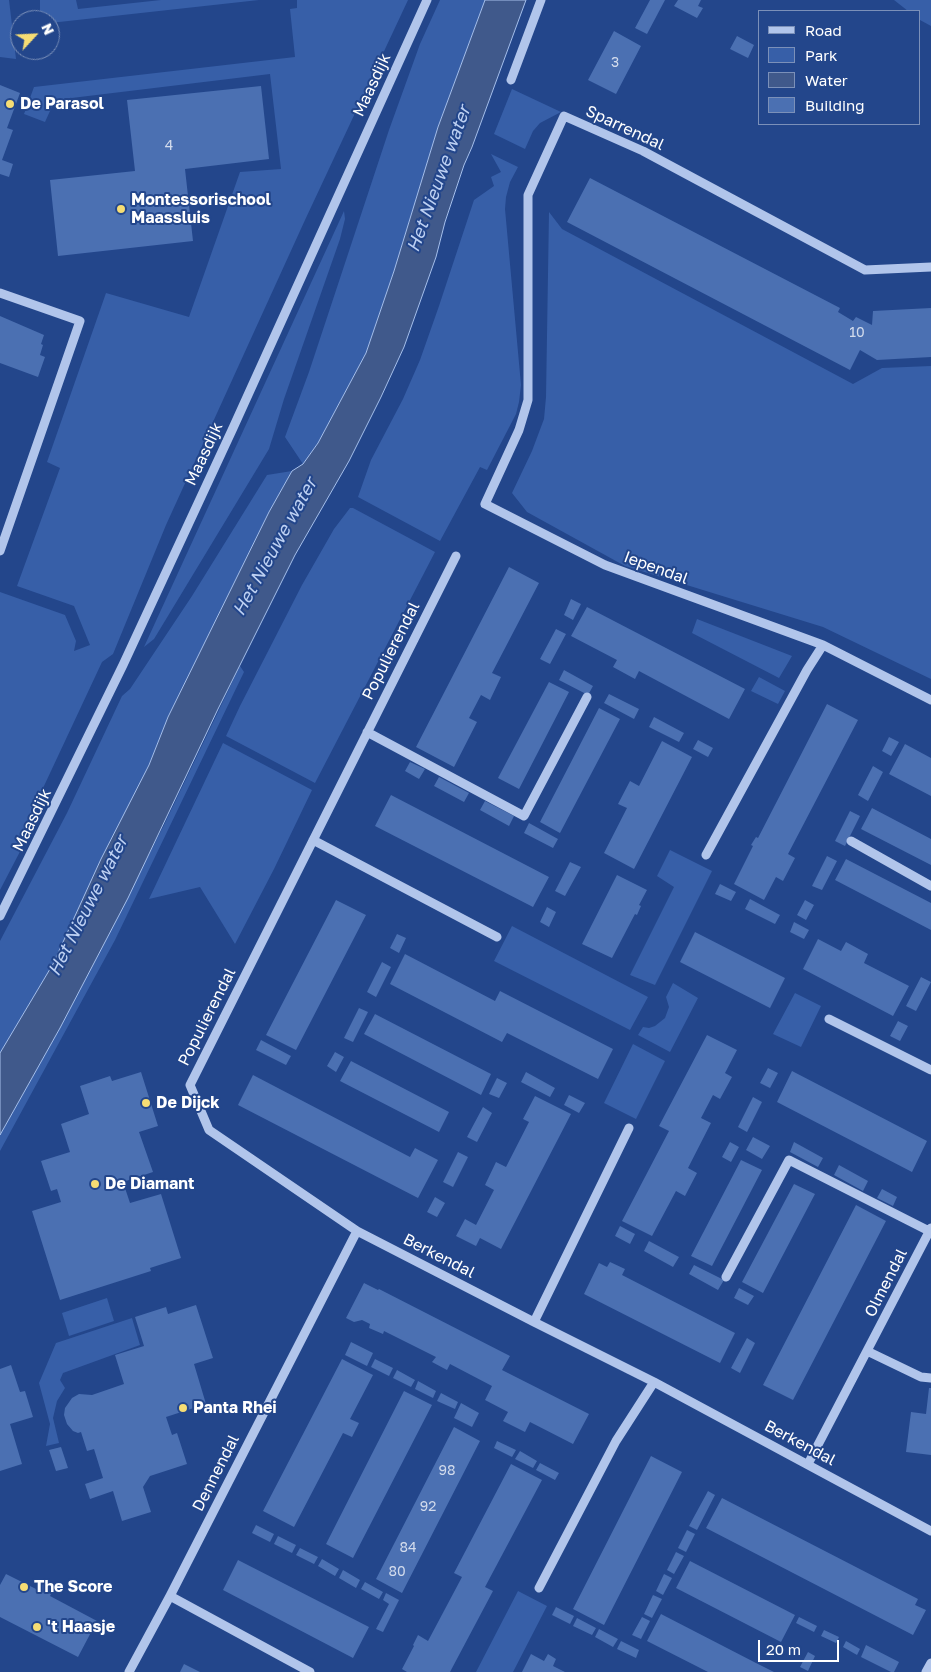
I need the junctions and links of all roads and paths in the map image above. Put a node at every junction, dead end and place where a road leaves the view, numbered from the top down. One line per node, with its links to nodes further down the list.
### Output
1 (427, 0): 17 (street, Maasdijk)
2 (541, 0): 3 (street)
3 (511, 80)
4 (931, 267): 6 (street, Sparrendal)
5 (0, 293): 7 (street)
6 (485, 504): 9 (street, Iependal)
7 (0, 552)
8 (456, 556): 12 (street, Populierendal)
9 (823, 645): 11 (street, Iependal); 15 (street)
10 (586, 697): 12 (street)
11 (931, 700)
12 (367, 732): 13 (street, Populierendal)
13 (313, 840): 18 (street); 23 (street, Populierendal)
14 (851, 842): 16 (street)
15 (706, 855)
16 (931, 886)
17 (0, 916)
18 (497, 937)
19 (829, 1019): 20 (street)
20 (931, 1070)
21 (629, 1128): 25 (street)
22 (930, 1230): 24 (street); 26 (street, Olmendal)
23 (357, 1231): 25 (street, Berkendal); 32 (street, Dennendal)
24 (726, 1277)
25 (534, 1322): 28 (street, Berkendal)
26 (867, 1351): 27 (street); 29 (street, Olmendal)
27 (931, 1378)
28 (654, 1382): 29 (street, Berkendal); 31 (street)
29 (808, 1464): 30 (street, Berkendal)
30 (931, 1531)
31 (539, 1588)
32 (170, 1596): 34 (street, Dennendal); 35 (street)
33 (931, 1663): 36 (street)
34 (129, 1672)
35 (310, 1672)
36 (926, 1672)

